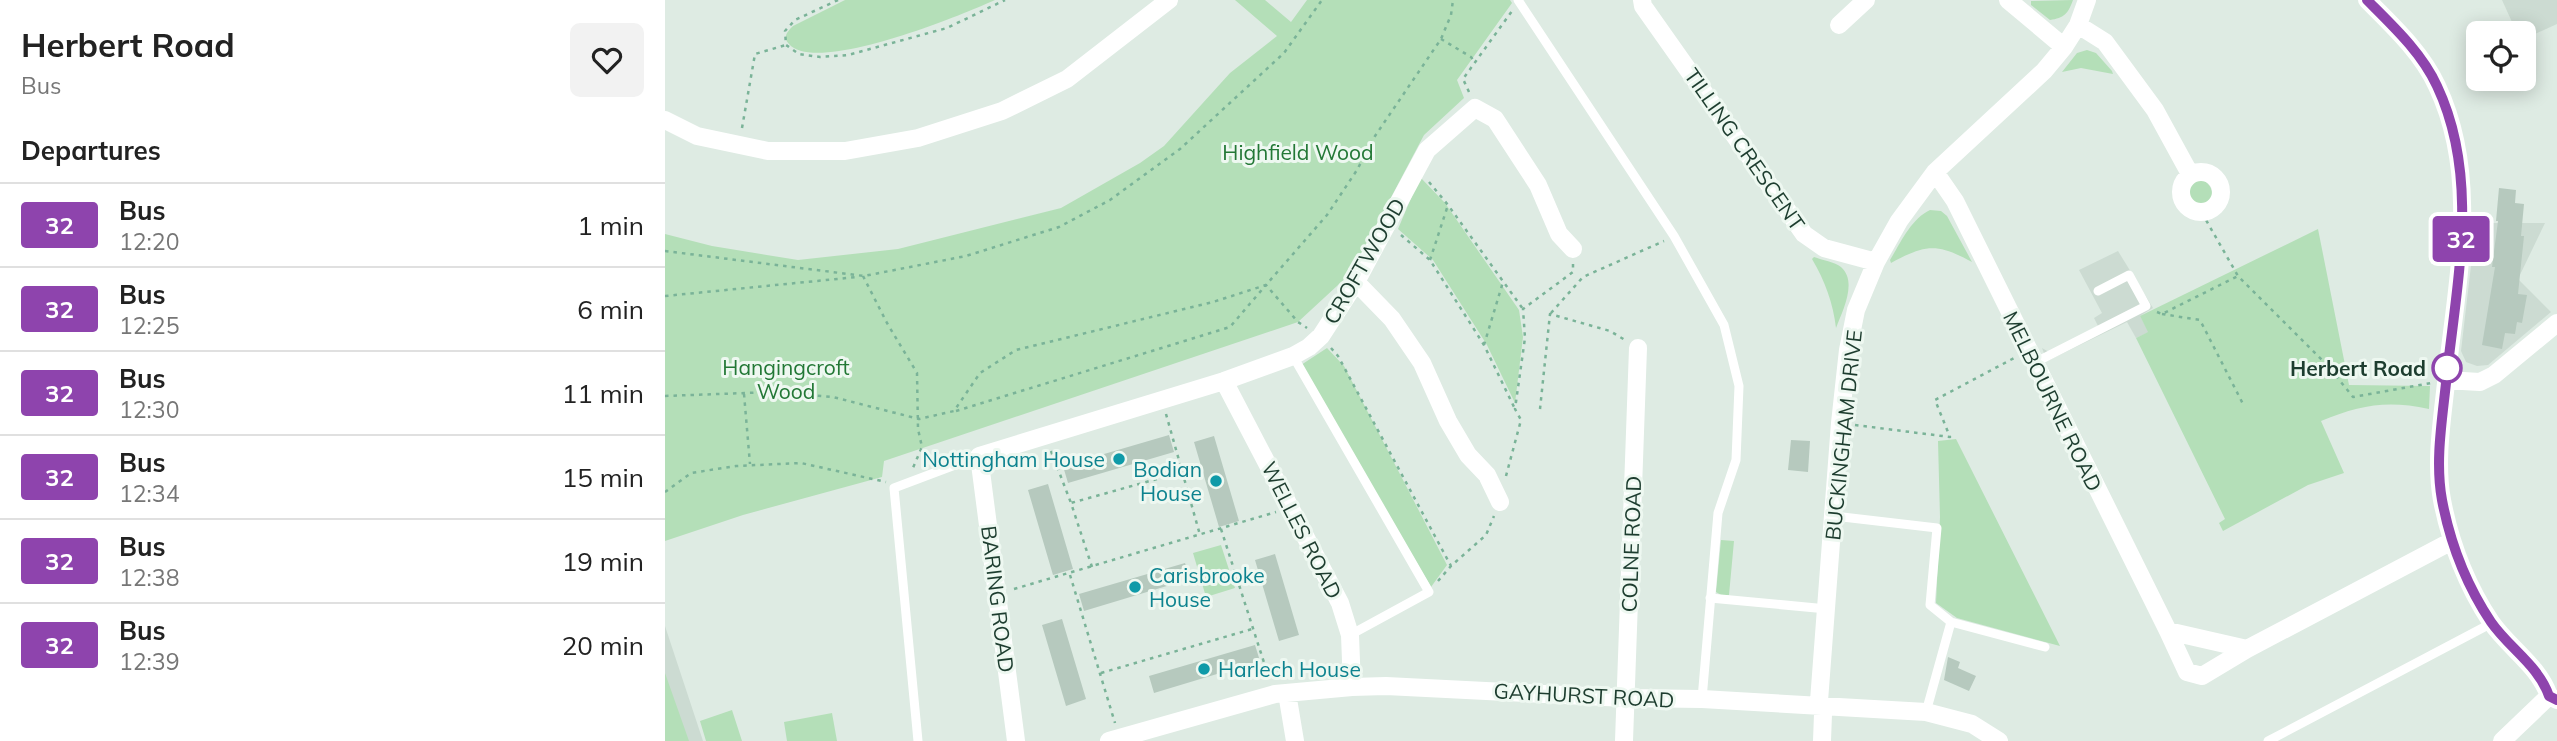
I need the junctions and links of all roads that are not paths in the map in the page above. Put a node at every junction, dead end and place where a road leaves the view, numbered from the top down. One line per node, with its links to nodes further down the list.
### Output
1 (1169, 0): 11 (street)
2 (1642, 0): 15 (street, TILLING CRESCENT)
3 (1866, 0): 8 (street)
4 (2008, 0): 10 (street)
5 (2087, 0): 9 (street, BUCKINGHAM DRIVE)
6 (2367, 0): 22 (street)
7 (1518, 1): 28 (lane)
8 (1839, 25)
9 (2078, 25): 10 (street, BUCKINGHAM DRIVE); 13 (street)
10 (2064, 47): 12 (street, BUCKINGHAM DRIVE)
11 (665, 120)
12 (1935, 172): 15 (street, BUCKINGHAM DRIVE); 21 (street, MELBOURNE ROAD)
13 (2190, 174): 13 (street)
14 (1573, 249): 16 (street, CROFTWOOD)
15 (1876, 262): 26 (street, BUCKINGHAM DRIVE)
16 (1356, 282): 20 (street, CROFTWOOD); 25 (street)
17 (2098, 290): 21 (lane)
18 (2557, 323): 22 (street)
19 (1639, 348): 38 (street, COLNE ROAD)
20 (1293, 356): 23 (street, CROFTWOOD); 33 (lane)
21 (2032, 357): 32 (street, MELBOURNE ROAD)
22 (2446, 380): 27 (street)
23 (1224, 381): 24 (street, CROFTWOOD); 33 (street, WELLES ROAD)
24 (979, 456): 45 (lane); 46 (street, BARING ROAD)
25 (1500, 502)
26 (1834, 516): 29 (street, BUCKINGHAM DRIVE); 30 (lane)
27 (2452, 541): 31 (street); 35 (street, MELBOURNE ROAD)
28 (1710, 598): 29 (lane); 40 (lane)
29 (1827, 609): 41 (street, BUCKINGHAM DRIVE)
30 (1951, 622): 34 (lane); 42 (lane)
31 (2492, 623): 39 (street); 51 (lane)
32 (2168, 631): 35 (street); 35 (street, MELBOURNE ROAD)
33 (1350, 635): 36 (street, WELLES ROAD)
34 (2045, 647)
35 (2248, 649)
36 (1352, 687): 37 (street, GAYHURST ROAD); 38 (street, GAYHURST ROAD)
37 (1287, 693): 43 (street, GAYHURST ROAD); 47 (street)
38 (1625, 698): 40 (street, GAYHURST ROAD); 48 (street, COLNE ROAD)
39 (2553, 698): 52 (street)
40 (1702, 699): 41 (street, GAYHURST ROAD)
41 (1822, 707): 42 (street, GAYHURST ROAD); 49 (street, BUCKINGHAM DRIVE)
42 (1926, 712): 50 (street, GAYHURST ROAD)
43 (1168, 733): 44 (street, GAYHURST ROAD)
44 (1114, 740)
45 (918, 741)
46 (1016, 741)
47 (1295, 741)
48 (1623, 741)
49 (1822, 741)
50 (1999, 741)
51 (2267, 741)
52 (2502, 741)

